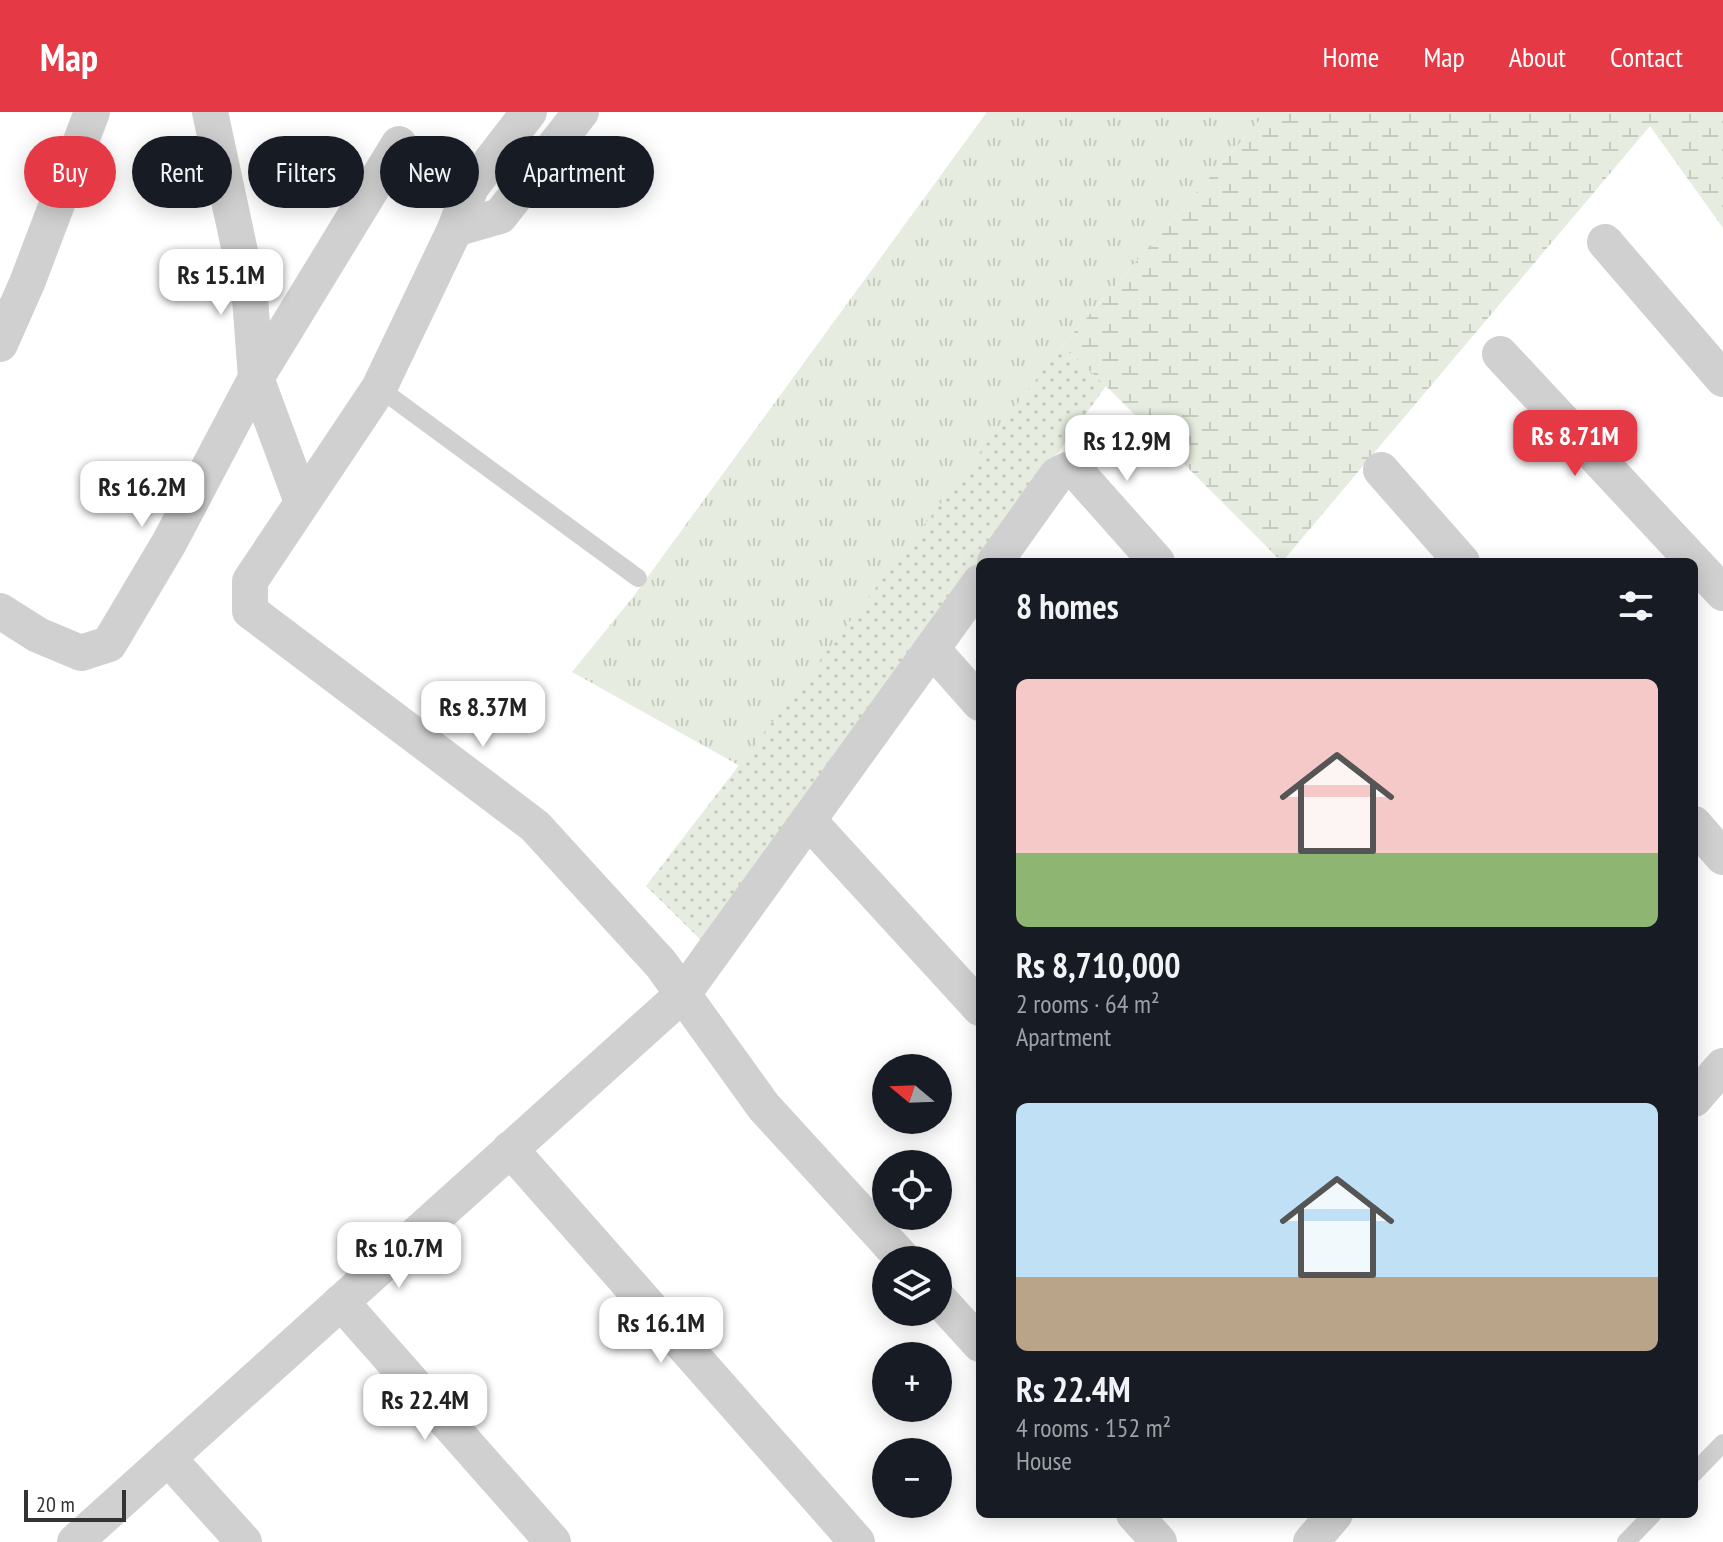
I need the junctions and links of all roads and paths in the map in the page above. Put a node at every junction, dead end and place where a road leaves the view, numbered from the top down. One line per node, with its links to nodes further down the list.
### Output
1 (92, 112): 8 (street)
2 (210, 112): 10 (street)
3 (529, 112): 6 (street)
4 (581, 112): 6 (street)
5 (380, 175): 10 (street)
6 (455, 229): 12 (street)
7 (1605, 242): 11 (street)
8 (0, 344)
9 (1500, 354): 18 (street)
10 (256, 378): 14 (street); 23 (street)
11 (1723, 379)
12 (379, 388): 14 (street); 20 (lane)
13 (1381, 470): 17 (street)
14 (302, 502): 29 (street)
15 (998, 558): 16 (street)
16 (1153, 558)
17 (1458, 558)
18 (1690, 558)
19 (1698, 566): 22 (street)
20 (638, 578)
21 (976, 588): 24 (street)
22 (1723, 593)
23 (0, 611)
24 (932, 649): 25 (street); 26 (street)
25 (976, 698)
26 (808, 820): 29 (street); 30 (street)
27 (1698, 829): 28 (street)
28 (1723, 857)
29 (683, 994): 33 (street); 34 (street)
30 (976, 1004)
31 (1723, 1066): 32 (street)
32 (1698, 1094)
33 (510, 1149): 35 (street); 47 (street)
34 (891, 1246)
35 (341, 1302): 39 (street); 46 (street)
36 (952, 1313): 37 (street)
37 (976, 1340)
38 (1723, 1443): 40 (lane)
39 (168, 1458): 44 (street); 45 (street)
40 (1698, 1469)
41 (1138, 1518): 48 (street)
42 (1332, 1518): 49 (street)
43 (1649, 1518): 50 (lane)
44 (75, 1542)
45 (244, 1542)
46 (553, 1542)
47 (857, 1542)
48 (1159, 1542)
49 (1311, 1542)
50 (1626, 1542)

